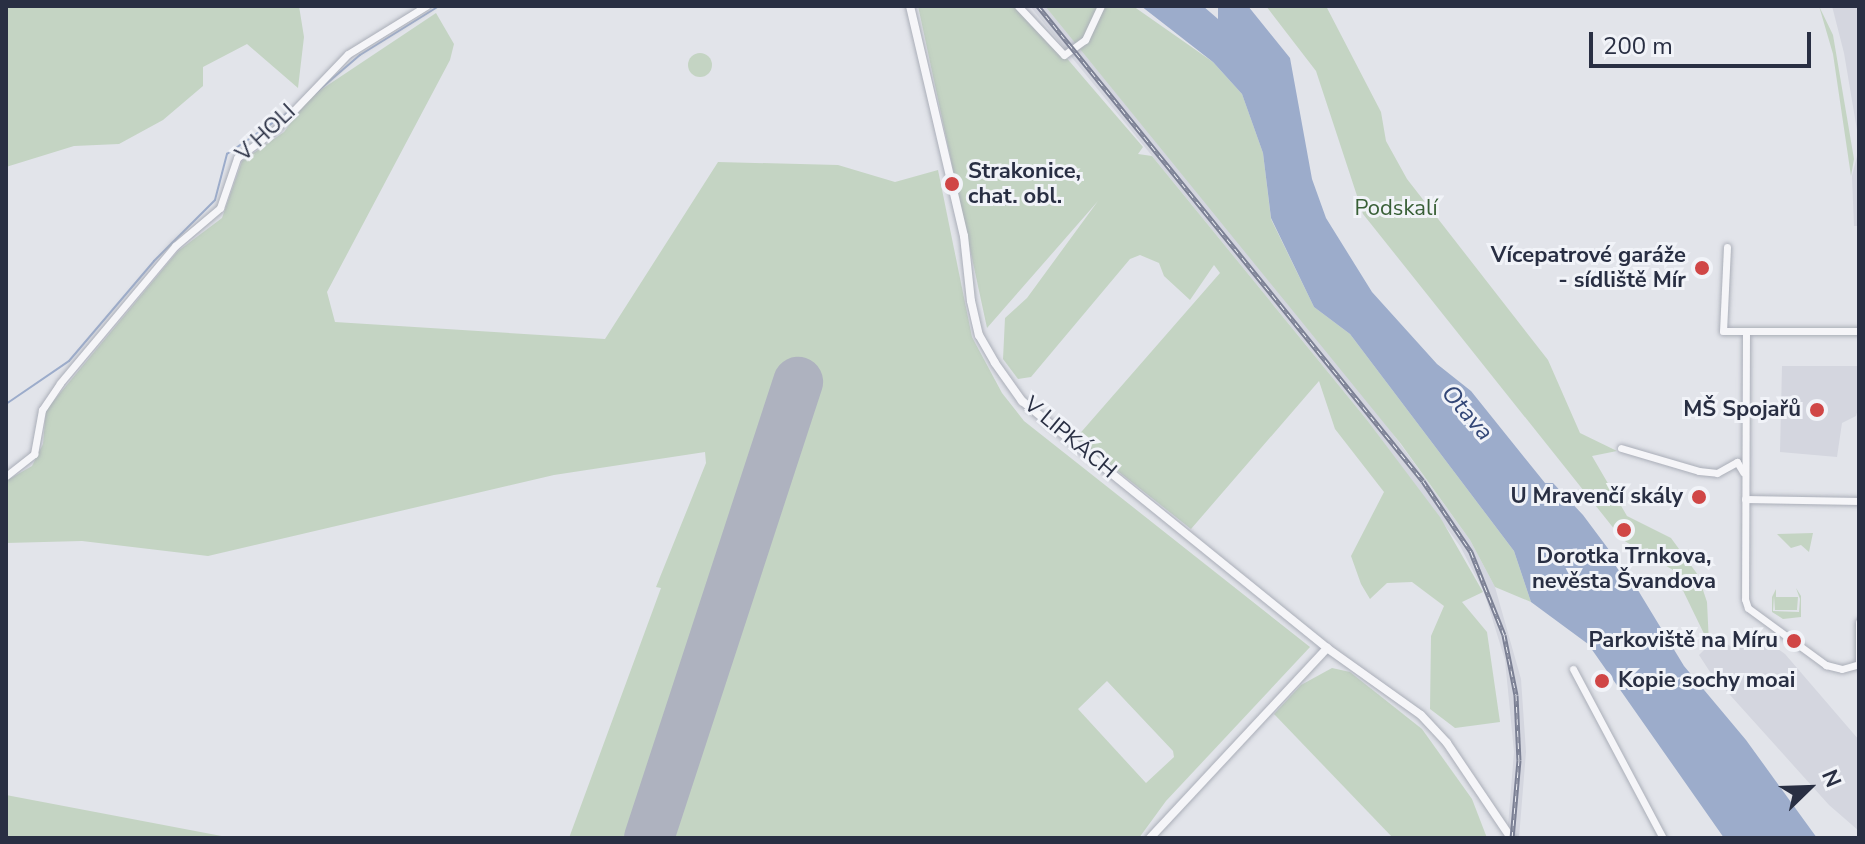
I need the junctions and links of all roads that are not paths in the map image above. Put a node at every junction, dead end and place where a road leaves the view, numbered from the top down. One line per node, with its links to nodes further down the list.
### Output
1 (426, 6): 10 (street, V HOLI)
2 (910, 6): 14 (street, V LIPKÁCH)
3 (1018, 6): 4 (street)
4 (1101, 6)
5 (1727, 247): 6 (street)
6 (1746, 331): 7 (street); 9 (street)
7 (1859, 331)
8 (1621, 448): 9 (street)
9 (1745, 474): 11 (street)
10 (6, 476)
11 (1745, 499): 12 (street); 15 (street)
12 (1859, 501)
13 (1859, 622): 15 (street)
14 (1327, 648): 17 (street); 18 (street, V LIPKÁCH)
15 (1859, 665)
16 (1573, 669): 19 (street)
17 (1150, 838)
18 (1511, 838)
19 (1663, 838)

